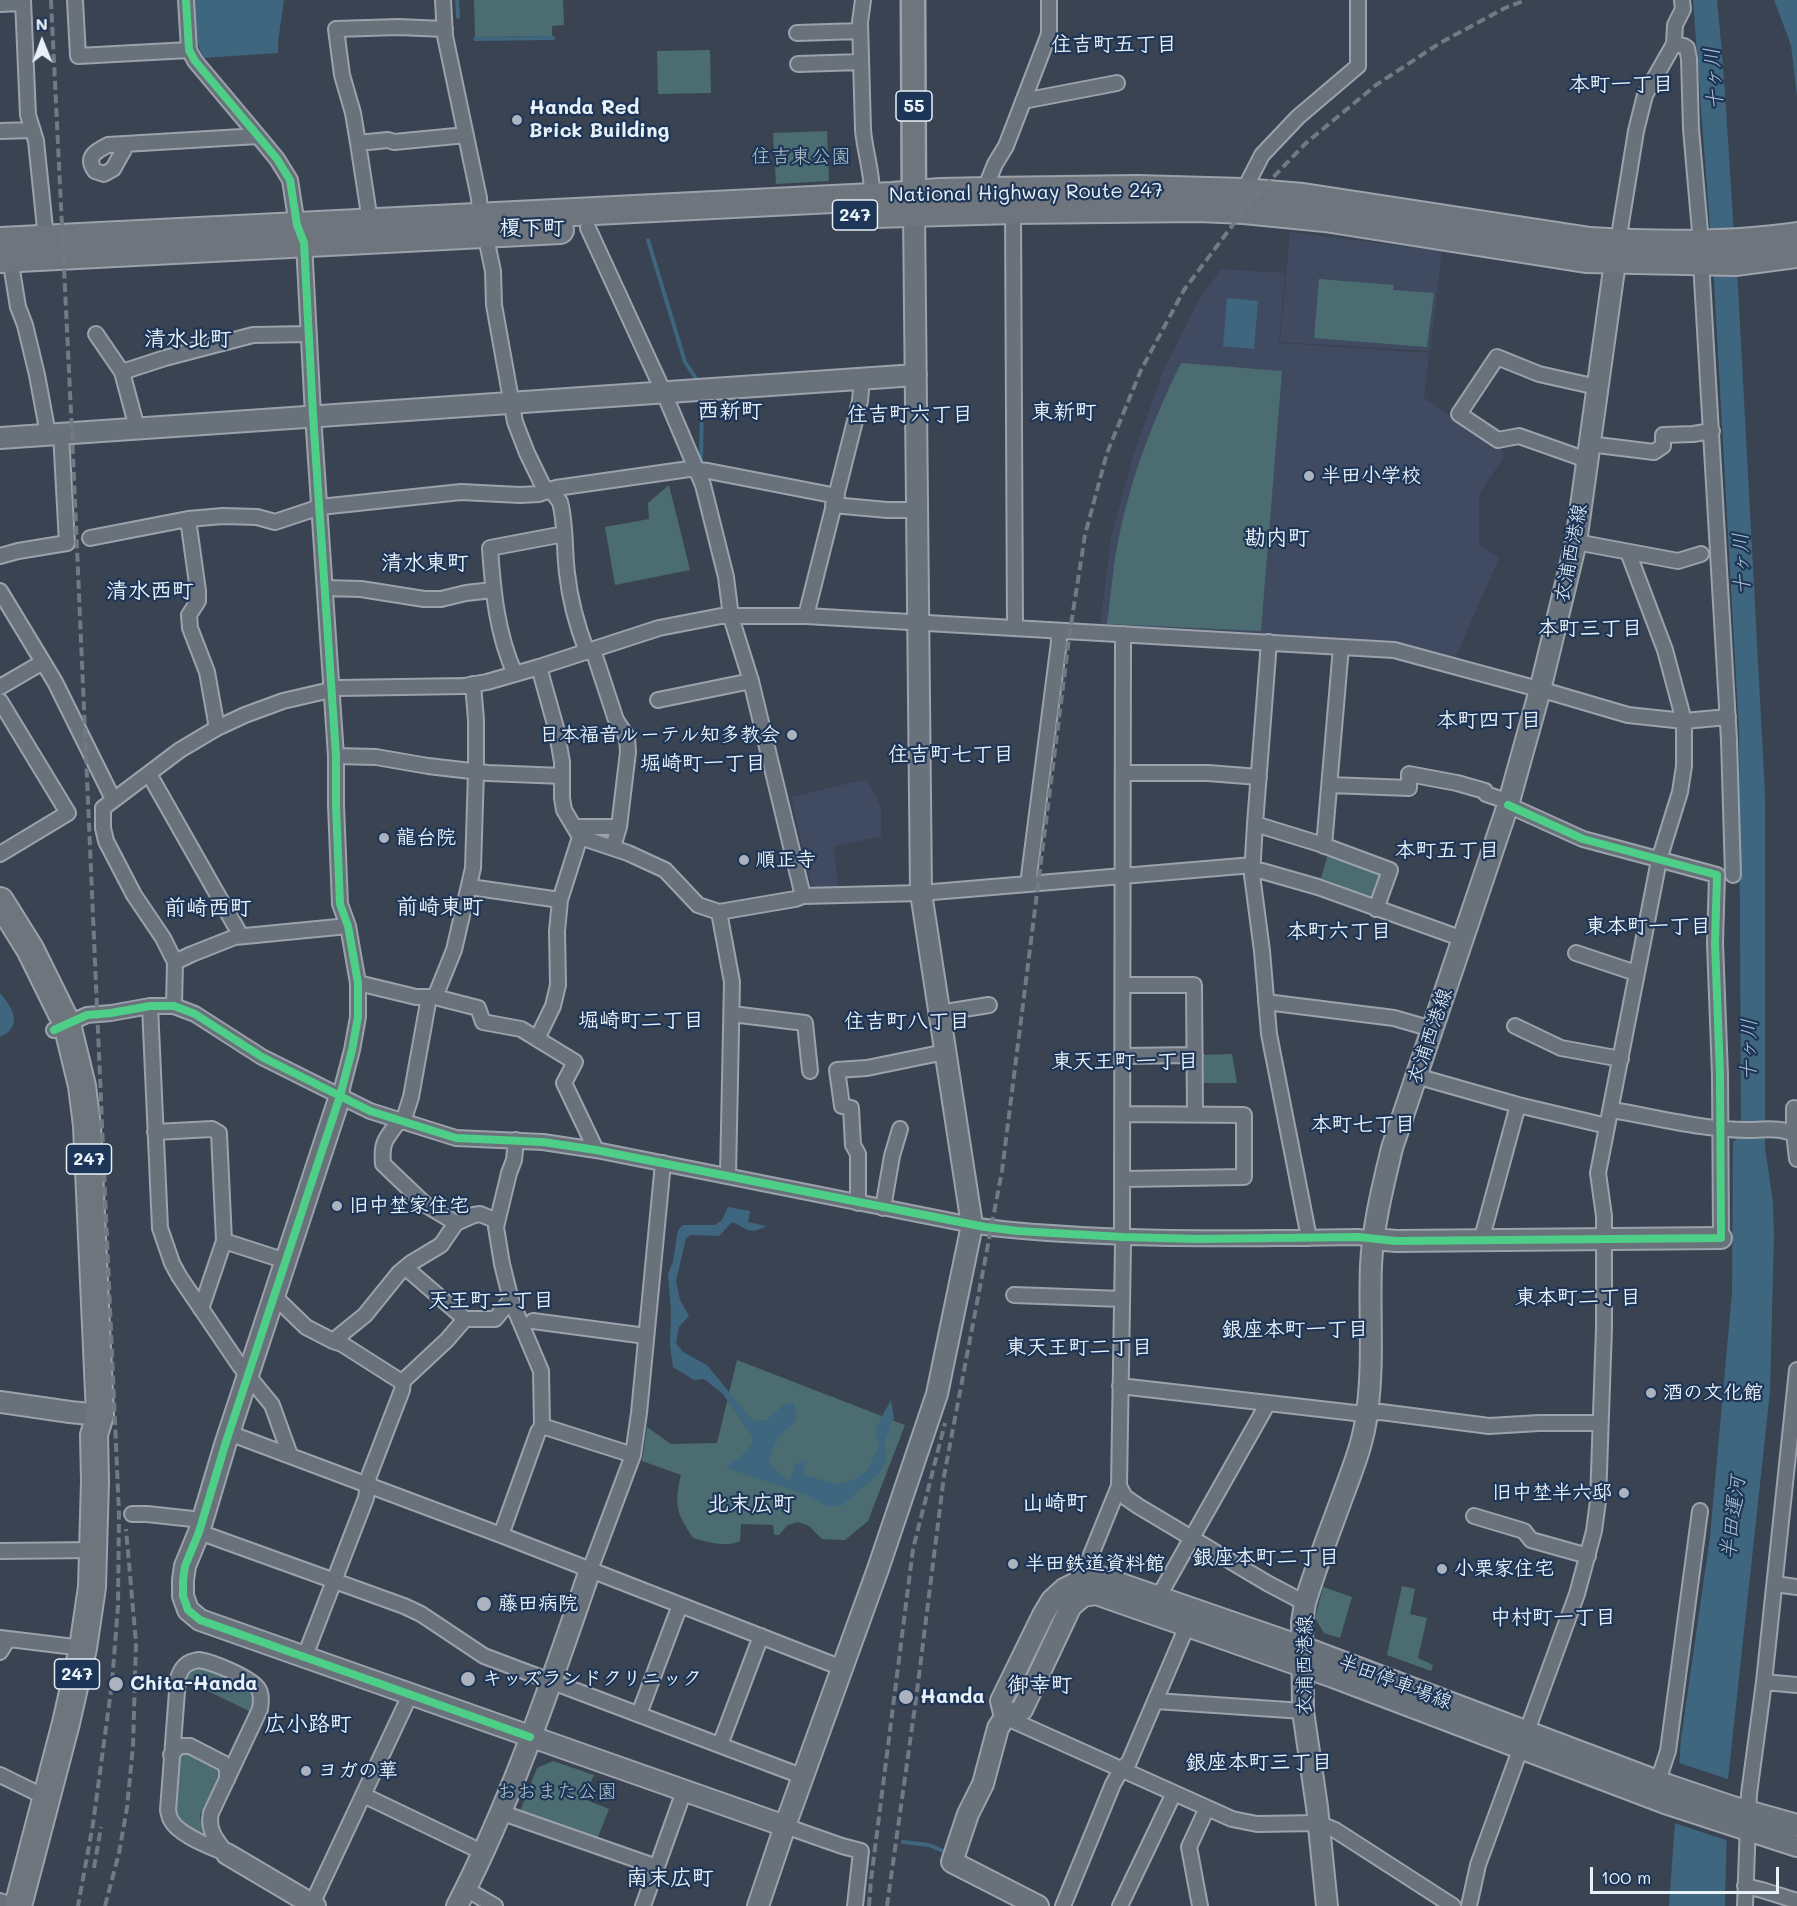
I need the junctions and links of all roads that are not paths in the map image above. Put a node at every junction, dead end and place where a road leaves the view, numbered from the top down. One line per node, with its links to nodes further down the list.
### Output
1 (75, 0): 15 (street)
2 (186, 0): 15 (street)
3 (443, 0): 11 (street)
4 (863, 0): 12 (street)
5 (913, 0): 29 (main road, 55)
6 (1048, 0): 19 (street)
7 (1358, 0): 27 (street)
8 (1683, 0): 14 (street)
9 (23, 1): 10 (street); 20 (street)
10 (0, 4)
11 (446, 29): 22 (street); 24 (street)
12 (860, 31): 13 (street); 16 (street)
13 (797, 33)
14 (1674, 44): 38 (street); 40 (street)
15 (189, 50): 23 (street)
16 (861, 62): 17 (street); 28 (street)
17 (798, 64)
18 (1117, 83): 19 (street)
19 (1023, 101): 26 (street)
20 (33, 130): 21 (street); 36 (street)
21 (0, 131)
22 (466, 135): 24 (street); 32 (street)
23 (258, 136): 25 (street); 34 (street)
24 (358, 143): 31 (street)
25 (126, 144)
26 (988, 191): 27 (highway, National Highway Route 247 / 247); 29 (highway, National Highway Route 247 / 247)
27 (1243, 192): 38 (highway, National Highway Route 247 / 247)
28 (873, 197): 29 (highway, National Highway Route 247 / 247); 32 (highway, National Highway Route 247 / 247)
29 (914, 203): 30 (highway, National Highway Route 247 / 247); 33 (highway, National Highway Route 247 / 247); 45 (main road)
30 (1013, 210): 38 (highway, National Highway Route 247 / 247); 74 (street)
31 (370, 221): 32 (highway, National Highway Route 247 / 247); 34 (highway, National Highway Route 247 / 247)
32 (482, 224): 33 (highway, National Highway Route 247 / 247); 34 (highway, National Highway Route 247 / 247); 49 (street)
33 (588, 228): 48 (street)
34 (301, 234): 36 (highway, National Highway Route 247 / 247); 39 (highway, National Highway Route 247 / 247); 43 (street)
35 (1797, 236): 37 (highway, National Highway Route 247 / 247)
36 (46, 238): 39 (highway, National Highway Route 247 / 247)
37 (1753, 250): 40 (highway, National Highway Route 247 / 247); 41 (highway, National Highway Route 247 / 247)
38 (1617, 251): 40 (highway, National Highway Route 247 / 247); 47 (main road, 衣浦西港線)
39 (3, 252): 53 (street)
40 (1704, 252): 52 (street)
41 (1797, 254)
42 (96, 334): 44 (street)
43 (309, 334): 44 (street); 50 (street)
44 (122, 372): 51 (street)
45 (916, 375): 46 (main road); 60 (main road)
46 (862, 379): 48 (main road); 58 (street)
47 (1598, 387): 55 (main road, 衣浦西港線); 55 (street)
48 (664, 393): 49 (main road); 56 (street)
49 (511, 402): 50 (main road); 57 (street)
50 (313, 415): 51 (main road); 59 (street)
51 (137, 428): 53 (main road)
52 (1712, 431): 55 (street); 90 (street)
53 (55, 434): 54 (main road); 67 (street)
54 (0, 438)
55 (1588, 452): 64 (main road, 衣浦西港線)
56 (697, 470): 57 (street); 58 (street); 72 (street)
57 (549, 490): 59 (street); 62 (street)
58 (835, 500): 60 (street); 71 (street)
59 (320, 507): 61 (street); 68 (street)
60 (917, 510): 73 (main road)
61 (188, 519): 63 (street); 92 (street)
62 (564, 534): 69 (street); 79 (street)
63 (90, 538)
64 (1576, 542): 65 (street); 87 (main road, 衣浦西港線)
65 (1628, 552): 66 (street); 91 (street)
66 (1701, 554)
67 (0, 556)
68 (324, 588): 69 (street); 86 (street)
69 (493, 590): 82 (street)
70 (0, 591): 80 (street)
71 (806, 616): 72 (street); 73 (street)
72 (731, 617): 79 (street); 83 (street)
73 (919, 623): 74 (street); 114 (main road)
74 (1015, 628): 75 (street)
75 (1058, 631): 76 (street); 112 (street)
76 (1123, 634): 77 (street); 95 (street)
77 (1269, 642): 78 (street); 98 (street)
78 (1341, 647): 87 (street); 99 (street)
79 (590, 651): 81 (street); 103 (street)
80 (43, 662): 85 (street); 100 (street)
81 (539, 667): 82 (street); 97 (street)
82 (515, 674): 84 (street)
83 (751, 681): 88 (street); 115 (street)
84 (472, 684): 86 (street); 94 (street)
85 (0, 687)
86 (331, 690): 92 (street); 93 (street)
87 (1540, 690): 91 (street); 101 (main road, 衣浦西港線)
88 (658, 700)
89 (0, 701): 107 (street)
90 (1728, 717): 91 (street); 110 (street)
91 (1684, 721): 108 (street)
92 (217, 728): 96 (street)
93 (336, 756): 94 (street); 120 (street)
94 (476, 772): 97 (street); 113 (street)
95 (1123, 772): 98 (street); 111 (street)
96 (149, 774): 100 (street); 122 (street)
97 (562, 776): 104 (street)
98 (1259, 777): 102 (street)
99 (1330, 785): 101 (street); 105 (street)
100 (113, 799): 125 (street)
101 (1509, 803): 108 (street); 123 (main road, 衣浦西港線)
102 (1255, 824): 105 (street); 109 (street)
103 (619, 827): 104 (street); 106 (street)
104 (578, 832): 106 (street); 116 (street)
105 (1324, 846): 118 (street)
106 (613, 848): 119 (street)
107 (0, 854)
108 (1659, 860): 126 (street); 154 (street)
109 (1253, 868): 111 (street); 118 (street); 130 (street)
110 (1732, 875)
111 (1123, 877): 112 (street); 128 (street)
112 (1028, 884): 114 (street)
113 (470, 887): 116 (street); 129 (street)
114 (921, 893): 115 (street); 134 (main road)
115 (803, 896): 119 (street)
116 (560, 900): 139 (street)
117 (0, 901): 137 (highway, 247)
118 (1376, 909): 123 (street)
119 (719, 912): 135 (street)
120 (348, 926): 122 (street); 127 (street)
121 (0, 927): 137 (highway, 247)
122 (241, 936): 125 (street)
123 (1463, 939): 138 (main road, 衣浦西港線)
124 (1576, 952): 126 (street)
125 (175, 962): 133 (street)
126 (1636, 973): 143 (street)
127 (358, 983): 129 (street); 146 (street)
128 (1123, 985): 141 (street); 142 (street)
129 (432, 997): 139 (street); 152 (street)
130 (1266, 1002): 138 (street); 170 (street)
131 (989, 1005): 134 (street)
132 (150, 1006): 133 (street); 137 (street); 156 (street)
133 (174, 1006): 146 (street)
134 (939, 1013): 140 (main road)
135 (732, 1014): 144 (street); 162 (street)
136 (1515, 1026): 143 (street)
137 (61, 1027): 194 (highway, 247)
138 (1432, 1029): 145 (main road, 衣浦西港線)
139 (537, 1039): 159 (street)
140 (945, 1052): 164 (street); 168 (main road)
141 (1195, 1055): 142 (street); 151 (street)
142 (1122, 1056): 150 (street)
143 (1621, 1059): 149 (street)
144 (810, 1071)
145 (1416, 1076): 147 (street); 172 (main road, 衣浦西港線)
146 (340, 1096): 152 (street); 176 (main road)
147 (1518, 1105): 153 (street); 175 (street)
148 (1794, 1108): 157 (street)
149 (1612, 1110): 153 (street); 154 (street)
150 (1123, 1114): 151 (street); 163 (street)
151 (1195, 1114): 163 (street)
152 (401, 1122): 158 (street); 167 (street)
153 (1606, 1126): 173 (street)
154 (1720, 1128): 157 (street); 171 (street)
155 (900, 1129): 165 (street)
156 (155, 1132): 174 (street); 182 (street)
157 (1795, 1135): 160 (street)
158 (516, 1140): 159 (street); 166 (street)
159 (596, 1150): 161 (street)
160 (1797, 1159)
161 (663, 1163): 162 (street); 185 (street)
162 (728, 1176): 164 (street)
163 (1123, 1179): 169 (street)
164 (858, 1203): 165 (street)
165 (883, 1208): 168 (street)
166 (497, 1221): 167 (street); 181 (street)
167 (456, 1223): 177 (street)
168 (972, 1225): 169 (street); 228 (main road)
169 (1123, 1237): 170 (street); 180 (street)
170 (1309, 1238): 172 (street)
171 (1721, 1238): 173 (main road)
172 (1374, 1239): 175 (main road); 193 (main road, 衣浦西港線)
173 (1605, 1240): 175 (main road); 195 (street)
174 (224, 1241): 176 (street); 182 (street)
175 (1481, 1241)
176 (286, 1261): 179 (main road)
177 (406, 1268): 183 (street); 186 (street)
178 (1014, 1295): 180 (street)
179 (274, 1296): 186 (street); 188 (main road)
180 (1122, 1299): 190 (street)
181 (511, 1300): 183 (street); 196 (street)
182 (201, 1309): 188 (street)
183 (465, 1319): 189 (street)
184 (533, 1321): 185 (street)
185 (646, 1336): 200 (street)
186 (333, 1341): 189 (street)
187 (1797, 1370): 198 (street)
188 (248, 1377): 197 (main road); 199 (street)
189 (404, 1381): 201 (street)
190 (1120, 1386): 192 (street); 202 (street)
191 (0, 1402): 194 (main road)
192 (1268, 1403): 193 (street); 208 (street)
193 (1367, 1413): 195 (street); 217 (main road, 衣浦西港線)
194 (93, 1421): 209 (highway, 247)
195 (1600, 1423): 211 (street)
196 (542, 1426): 200 (street); 207 (street)
197 (229, 1433): 199 (street); 206 (main road)
198 (1793, 1449): 215 (street)
199 (290, 1455): 201 (street)
200 (633, 1455): 212 (street)
201 (368, 1484): 207 (street); 213 (street)
202 (1119, 1486): 208 (street); 214 (street)
203 (1700, 1511): 245 (street)
204 (132, 1514): 206 (street)
205 (1474, 1516): 211 (street)
206 (200, 1526): 213 (street); 226 (main road)
207 (501, 1534): 212 (street)
208 (1192, 1539): 217 (street); 218 (street)
209 (94, 1550): 210 (street); 224 (highway, 247)
210 (0, 1551)
211 (1588, 1556): 238 (street)
212 (590, 1570): 219 (street); 229 (main road)
213 (334, 1581): 226 (street); 229 (street)
214 (1080, 1581): 218 (main road, 半田停車場線); 220 (street); 236 (main road, 半田停車場線)
215 (1775, 1584): 216 (street); 230 (street)
216 (1797, 1587)
217 (1305, 1603): 227 (main road, 衣浦西港線)
218 (1154, 1604): 220 (main road, 半田停車場線); 221 (main road, 半田停車場線)
219 (680, 1605): 222 (street); 235 (street)
220 (1071, 1606): 236 (main road, 半田停車場線)
221 (1190, 1617): 227 (main road, 半田停車場線); 233 (street)
222 (761, 1635): 228 (street); 239 (street)
223 (4, 1638): 224 (street); 225 (street)
224 (83, 1648): 249 (highway, 247)
225 (0, 1652)
226 (305, 1656): 232 (main road)
227 (1303, 1656): 234 (main road, 衣浦西港線); 238 (main road, 半田停車場線)
228 (842, 1668): 243 (main road)
229 (550, 1681): 235 (street); 237 (main road)
230 (1764, 1682): 231 (street); 252 (street)
231 (1797, 1685)
232 (410, 1695): 237 (main road); 248 (street)
233 (1156, 1701): 234 (street); 241 (street)
234 (1303, 1711): 253 (main road, 衣浦西港線)
235 (639, 1714): 239 (street)
236 (1005, 1717): 241 (street); 270 (main road, 半田停車場線)
237 (530, 1737): 246 (main road); 251 (main road)
238 (1525, 1741): 245 (main road, 半田停車場線); 276 (street)
239 (720, 1745): 243 (street)
240 (171, 1755): 244 (street); 244 (street); 258 (street)
241 (1121, 1770): 247 (street); 271 (street)
242 (0, 1775): 249 (street)
243 (804, 1777): 255 (main road)
244 (227, 1780): 258 (street)
245 (1664, 1790): 252 (main road, 半田停車場線)
246 (684, 1791): 255 (main road); 259 (street)
247 (1174, 1793): 250 (street); 272 (street)
248 (363, 1796): 257 (street); 264 (street)
249 (47, 1798): 265 (highway, 247)
250 (1207, 1808): 253 (street); 273 (street)
251 (500, 1812): 257 (main road); 259 (street)
252 (1749, 1821): 254 (main road, 半田停車場線); 256 (main road, 半田停車場線); 260 (street)
253 (1318, 1824): 274 (main road, 衣浦西港線); 275 (street)
254 (1797, 1825)
255 (785, 1826): 268 (main road); 269 (street)
256 (1797, 1846)
257 (482, 1852): 261 (main road)
258 (227, 1854): 264 (main road)
259 (657, 1867): 267 (street)
260 (1745, 1886): 263 (street); 277 (street)
261 (461, 1897): 266 (street)
262 (0, 1901): 265 (street)
263 (1797, 1901)
264 (313, 1905)
265 (17, 1906)
266 (495, 1906)
267 (643, 1906)
268 (758, 1906)
269 (855, 1906)
270 (1038, 1906)
271 (1062, 1906)
272 (1120, 1906)
273 (1200, 1906)
274 (1327, 1906)
275 (1453, 1906)
276 (1469, 1906)
277 (1745, 1906)

